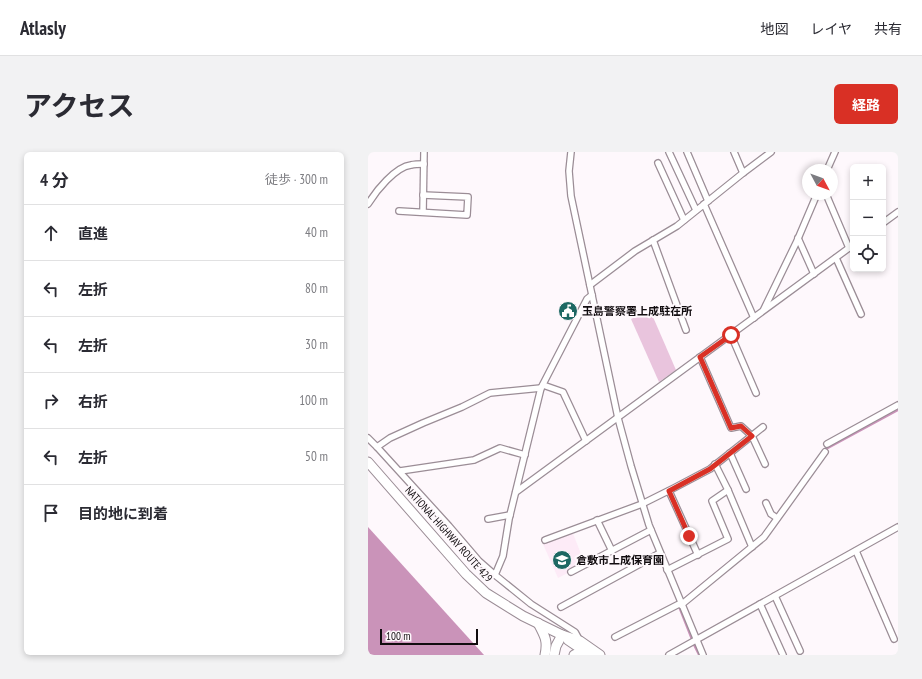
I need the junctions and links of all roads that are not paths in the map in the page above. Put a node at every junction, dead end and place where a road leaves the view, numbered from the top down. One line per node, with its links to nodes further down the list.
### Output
1 (424, 152): 9 (street)
2 (571, 152): 29 (street)
3 (669, 152): 17 (street)
4 (687, 152): 15 (street)
5 (734, 152): 11 (street)
6 (771, 152): 11 (street)
7 (835, 152): 10 (street)
8 (658, 163): 21 (street)
9 (424, 164): 12 (street); 16 (street)
10 (830, 164)
11 (743, 172): 15 (street)
12 (423, 194): 19 (street); 19 (street)
13 (814, 200): 23 (street)
14 (829, 200): 25 (street)
15 (706, 203): 17 (street); 33 (street)
16 (368, 204)
17 (696, 210): 21 (street)
18 (399, 211): 19 (street)
19 (423, 212)
20 (898, 212): 22 (street)
21 (684, 220): 24 (street)
22 (886, 221)
23 (798, 238): 28 (street); 31 (street)
24 (653, 240): 29 (street); 34 (street)
25 (850, 245)
26 (850, 248): 27 (street)
27 (836, 258): 28 (street); 32 (street)
28 (814, 274): 31 (street)
29 (590, 285): 30 (street)
30 (592, 295): 37 (street); 40 (street)
31 (763, 311): 33 (street)
32 (861, 314)
33 (754, 318): 35 (street)
34 (686, 330)
35 (731, 335): 36 (street); 38 (street)
36 (700, 357): 40 (street); 42 (street)
37 (542, 386): 44 (street); 46 (street); 49 (street)
38 (756, 393)
39 (898, 405): 45 (street)
40 (618, 418): 44 (street); 59 (street)
41 (763, 428): 42 (street)
42 (752, 436): 48 (street); 52 (street)
43 (368, 438): 46 (street)
44 (586, 440): 57 (street)
45 (827, 444)
46 (377, 447): 53 (street)
47 (826, 452): 61 (street)
48 (730, 453): 51 (street); 54 (street)
49 (525, 455): 53 (street); 57 (street)
50 (368, 462): 79 (main road, NATIONAL HIGHWAY ROUTE 429)
51 (716, 464): 55 (street); 56 (street)
52 (765, 464)
53 (400, 471): 74 (street)
54 (746, 489)
55 (728, 490): 67 (street); 71 (street)
56 (669, 491): 59 (street); 71 (street)
57 (516, 492): 60 (street)
58 (766, 503): 61 (street)
59 (642, 504): 63 (street); 65 (street)
60 (510, 515): 62 (street); 74 (street)
61 (775, 517): 67 (street)
62 (488, 519)
63 (597, 520): 66 (street); 68 (street)
64 (898, 527): 69 (street)
65 (651, 530): 68 (street); 70 (street)
66 (545, 540)
67 (751, 545): 76 (street)
68 (612, 551): 73 (street)
69 (856, 551): 75 (street); 82 (street)
70 (660, 553): 72 (street); 78 (street)
71 (698, 555): 72 (street)
72 (667, 570): 76 (street)
73 (571, 572)
74 (495, 575): 84 (street)
75 (774, 596): 77 (street); 85 (street)
76 (681, 604): 81 (street); 83 (street)
77 (760, 604): 83 (street); 94 (street)
78 (561, 607)
79 (538, 623): 80 (main road, NATIONAL HIGHWAY ROUTE 429); 86 (main road)
80 (562, 635): 84 (main road, NATIONAL HIGHWAY ROUTE 429); 87 (main road); 90 (main road, NATIONAL HIGHWAY ROUTE 429)
81 (615, 637)
82 (894, 639)
83 (696, 640): 92 (street); 93 (street)
84 (580, 641): 91 (main road, NATIONAL HIGHWAY ROUTE 429)
85 (800, 651)
86 (545, 655)
87 (554, 655)
88 (574, 655): 89 (main road)
89 (582, 655)
90 (590, 655)
91 (600, 655)
92 (669, 655)
93 (703, 655)
94 (783, 655)

